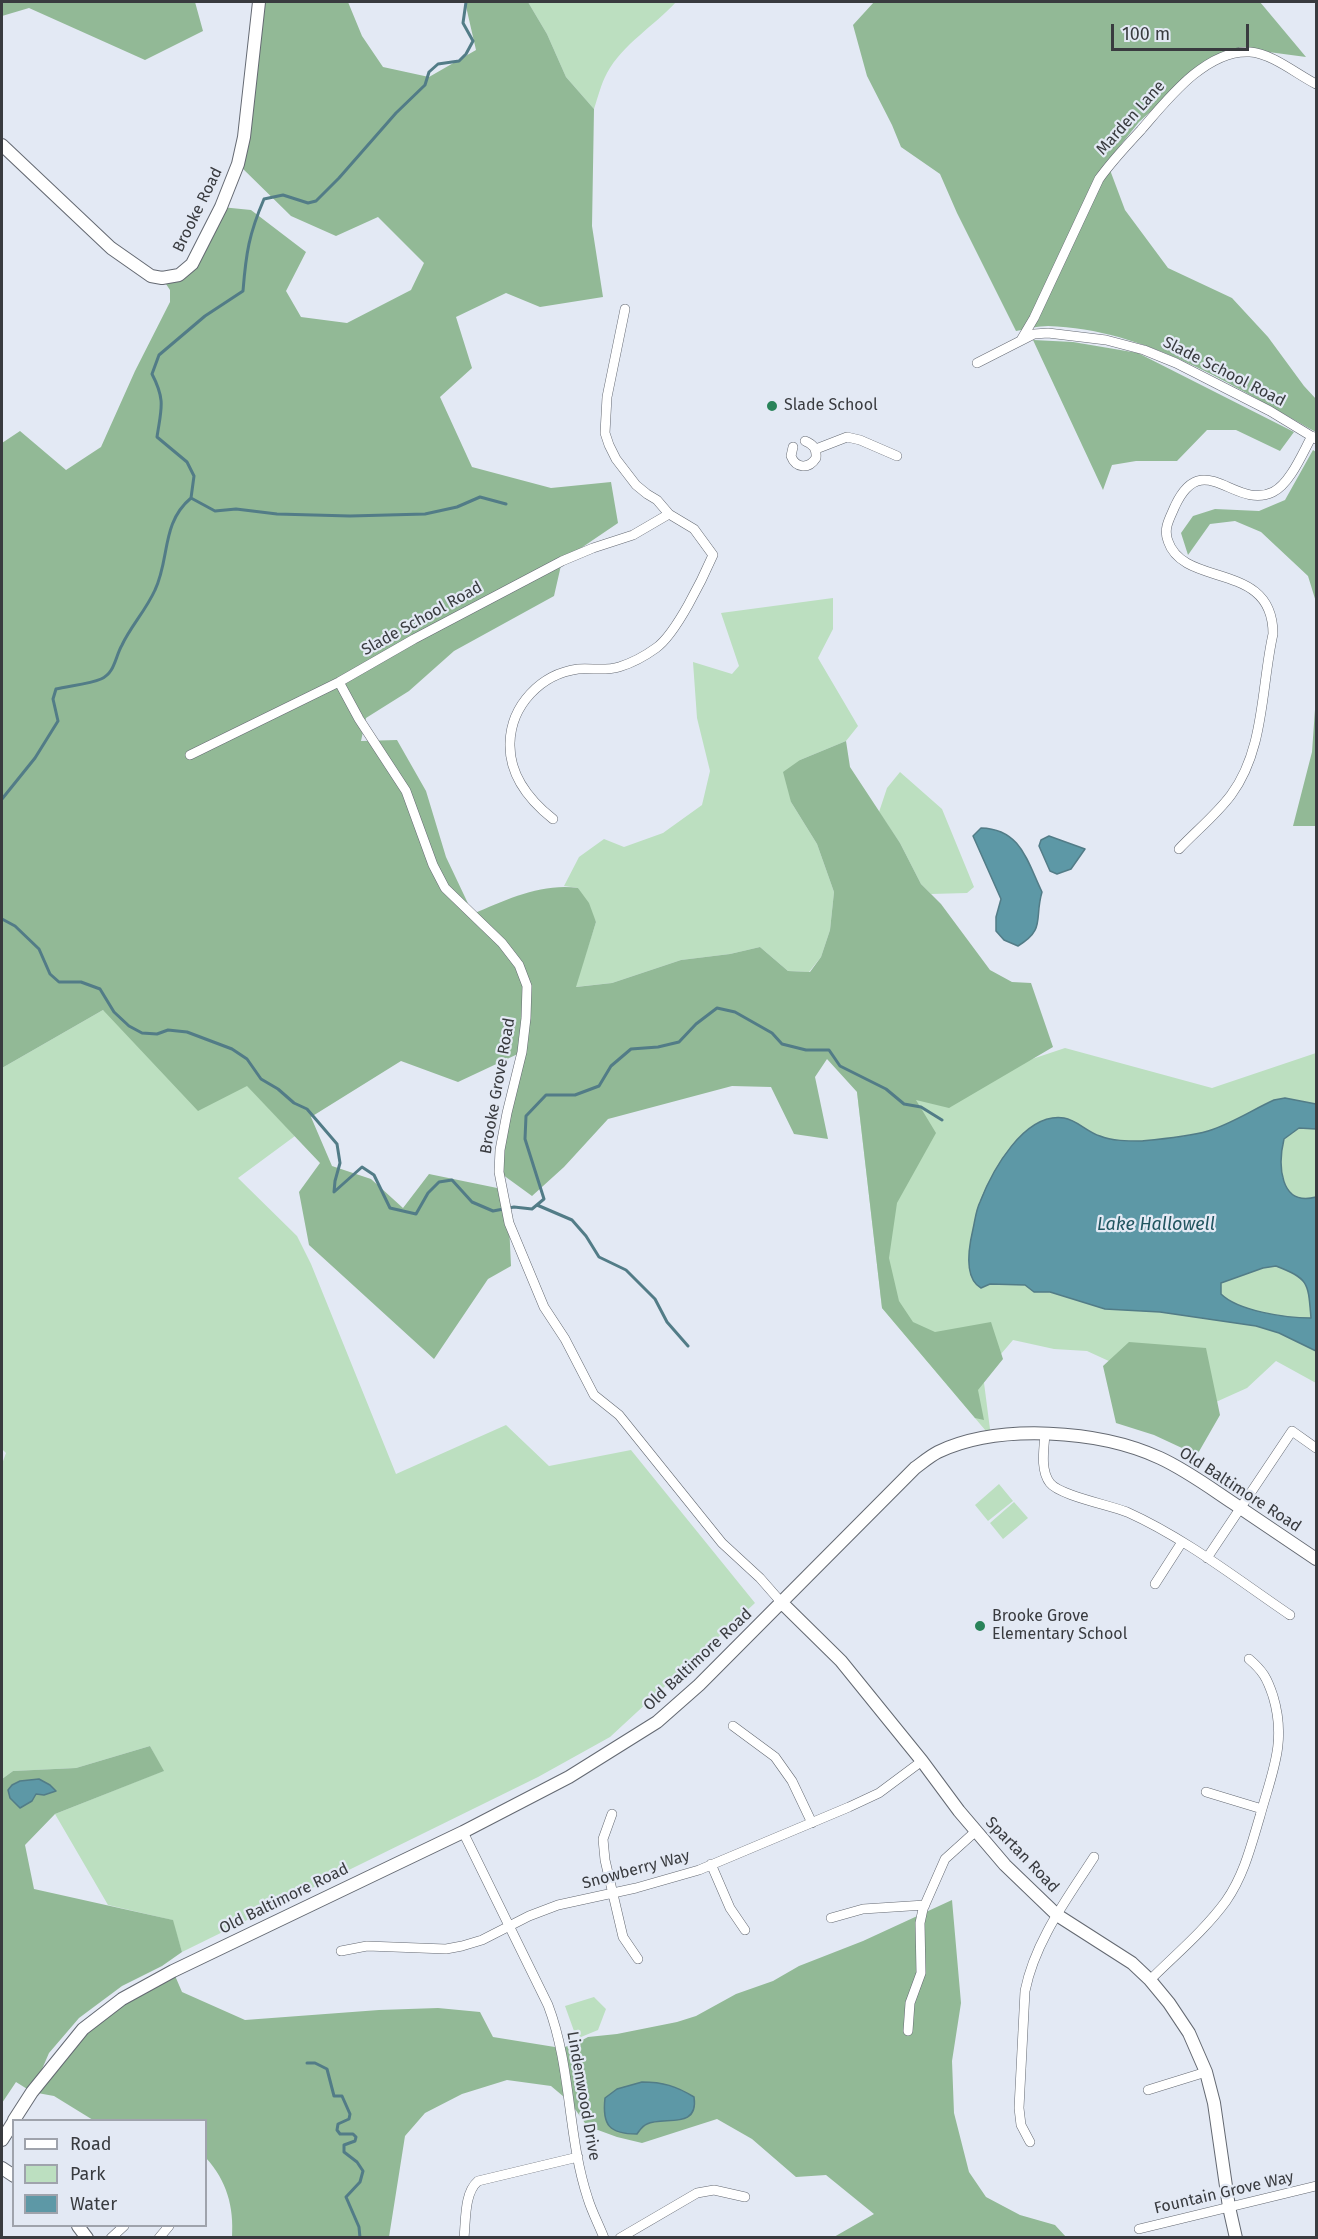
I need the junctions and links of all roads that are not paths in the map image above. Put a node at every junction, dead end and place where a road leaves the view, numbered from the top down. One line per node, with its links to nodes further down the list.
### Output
1 (260, 2): 3 (street, Brooke Road)
2 (1317, 84): 5 (street, Marden Lane)
3 (2, 145)
4 (625, 309): 12 (street)
5 (1021, 340): 6 (street, Slade School Road); 7 (street, Slade School Road)
6 (977, 363)
7 (1314, 438): 16 (street)
8 (805, 441): 10 (street)
9 (793, 447): 10 (street)
10 (816, 449): 11 (street)
11 (897, 456)
12 (669, 514): 13 (street, Slade School Road); 15 (street)
13 (339, 682): 14 (street, Slade School Road); 24 (street, Brooke Grove Road)
14 (190, 755)
15 (553, 819)
16 (1179, 849)
17 (1045, 1434): 19 (street, Old Baltimore Road); 20 (street); 24 (street, Old Baltimore Road)
18 (1317, 1448): 19 (street)
19 (1240, 1508): 21 (street); 22 (street, Old Baltimore Road)
20 (1182, 1542): 21 (street); 23 (street)
21 (1207, 1558): 25 (street)
22 (1317, 1559)
23 (1155, 1584)
24 (781, 1602): 28 (street, Spartan Road); 34 (street, Old Baltimore Road)
25 (1290, 1615)
26 (1249, 1659): 30 (street)
27 (733, 1726): 32 (street)
28 (922, 1761): 32 (street, Snowberry Way); 33 (street, Spartan Road)
29 (1206, 1792): 30 (street)
30 (1262, 1809): 45 (street)
31 (612, 1814): 37 (street)
32 (812, 1823): 36 (street, Snowberry Way)
33 (976, 1831): 38 (street); 39 (street, Spartan Road)
34 (463, 1832): 41 (street, Lindenwood Drive); 49 (street, Old Baltimore Road)
35 (1094, 1857): 39 (street)
36 (711, 1864): 37 (street, Snowberry Way); 42 (street)
37 (612, 1893): 41 (street, Snowberry Way); 44 (street)
38 (925, 1905): 40 (street); 46 (street)
39 (1057, 1915): 45 (street, Spartan Road); 52 (street)
40 (831, 1918)
41 (509, 1926): 43 (street, Snowberry Way); 53 (street, Lindenwood Drive)
42 (745, 1930)
43 (341, 1951)
44 (638, 1959)
45 (1150, 1980): 47 (street, Spartan Road)
46 (908, 2031)
47 (1206, 2072): 48 (street); 56 (street, Spartan Road)
48 (1148, 2090)
49 (15, 2119)
50 (12, 2124): 51 (street, Old Baltimore Road)
51 (2, 2140)
52 (1030, 2142)
53 (578, 2157): 61 (street); 62 (street, Lindenwood Drive)
54 (1317, 2186): 56 (street, Fountain Grove Way)
55 (745, 2198): 63 (street)
56 (1229, 2207): 58 (street, Fountain Grove Way); 64 (street, Spartan Road)
57 (122, 2228): 59 (street); 60 (street)
58 (1139, 2229)
59 (111, 2238)
60 (129, 2238)
61 (464, 2238)
62 (604, 2238)
63 (620, 2238)
64 (1236, 2238)

